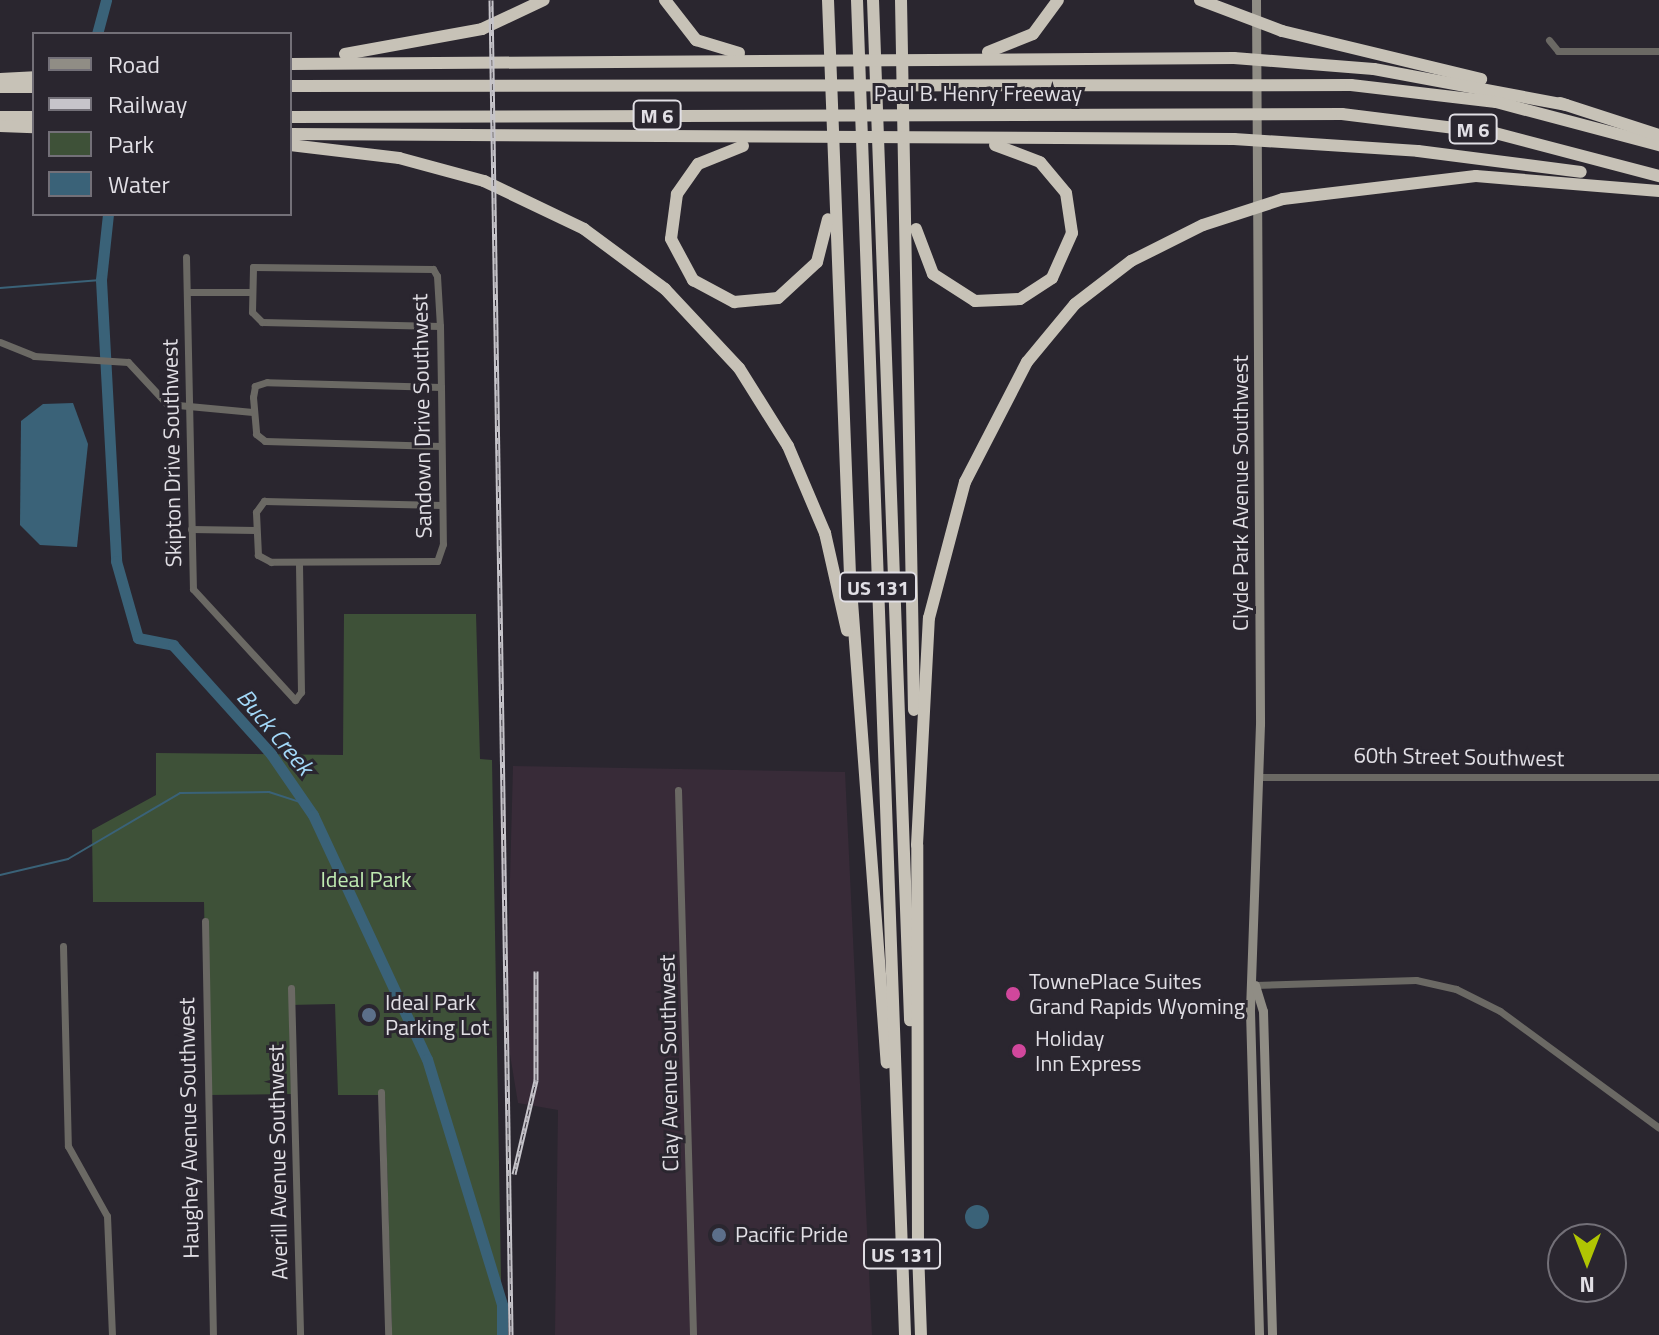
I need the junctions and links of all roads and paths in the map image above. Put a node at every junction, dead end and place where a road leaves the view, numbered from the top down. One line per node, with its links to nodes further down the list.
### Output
1 (544, 0): 15 (highway)
2 (665, 0): 14 (highway)
3 (825, 0): 33 (highway)
4 (850, 0): 21 (highway)
5 (857, 0): 21 (highway, US 131)
6 (875, 0): 62 (highway, US 131)
7 (903, 0): 34 (highway)
8 (1058, 0): 13 (highway)
9 (1200, 0): 22 (highway)
10 (1256, 0): 51 (main road, Clyde Park Avenue Southwest)
11 (1549, 40): 12 (street)
12 (1659, 51)
13 (921, 57): 14 (highway); 22 (highway)
14 (810, 58): 16 (highway)
15 (292, 61)
16 (292, 61)
17 (32, 77): 18 (highway)
18 (2, 83): 20 (highway)
19 (292, 86): 32 (highway, Paul B. Henry Freeway / M 6)
20 (32, 87)
21 (860, 96): 61 (highway, US 131)
22 (1566, 105): 28 (highway)
23 (32, 117): 25 (highway)
24 (292, 117): 35 (highway, Paul B. Henry Freeway / M 6)
25 (2, 122): 26 (highway)
26 (32, 127)
27 (292, 134): 30 (highway)
28 (1659, 135)
29 (923, 141): 30 (highway); 34 (highway); 36 (highway)
30 (813, 142): 33 (highway)
31 (292, 145): 50 (highway)
32 (1659, 145)
33 (832, 156): 50 (highway)
34 (908, 157): 54 (highway)
35 (1659, 176)
36 (1659, 190): 54 (highway)
37 (186, 257): 38 (street, Skipton Drive Southwest)
38 (187, 292): 39 (street); 43 (street, Skipton Drive Southwest)
39 (252, 292): 40 (street); 40 (street, Sandown Drive Southwest)
40 (440, 326): 42 (street, Sandown Drive Southwest)
41 (0, 342): 43 (street)
42 (441, 387): 44 (street); 45 (street, Sandown Drive Southwest)
43 (190, 409): 44 (street); 47 (street, Skipton Drive Southwest)
44 (253, 412): 45 (street)
45 (441, 446): 46 (street, Sandown Drive Southwest)
46 (442, 505): 48 (street); 49 (street, Sandown Drive Southwest)
47 (191, 529): 48 (street); 49 (street, Skipton Drive Southwest)
48 (255, 530): 49 (street)
49 (299, 563)
50 (863, 745): 61 (highway)
51 (1259, 777): 52 (street, 60th Street Southwest); 57 (main road, Clyde Park Avenue Southwest)
52 (1659, 777)
53 (678, 790): 69 (street, Clay Avenue Southwest)
54 (917, 845): 62 (highway)
55 (205, 921): 66 (street, Haughey Avenue Southwest)
56 (63, 946): 65 (street)
57 (1255, 985): 60 (street); 63 (main road, Clyde Park Avenue Southwest); 64 (main road, Clyde Park Avenue Southwest)
58 (291, 988): 67 (street, Averill Avenue Southwest)
59 (381, 1092): 68 (street)
60 (1659, 1128)
61 (899, 1174): 70 (highway, US 131)
62 (918, 1258): 71 (highway, US 131)
63 (1258, 1311): 64 (main road); 72 (main road, Clyde Park Avenue Southwest)
64 (1272, 1331)
65 (112, 1335)
66 (213, 1335)
67 (300, 1335)
68 (388, 1335)
69 (693, 1335)
70 (905, 1335)
71 (921, 1335)
72 (1259, 1335)

